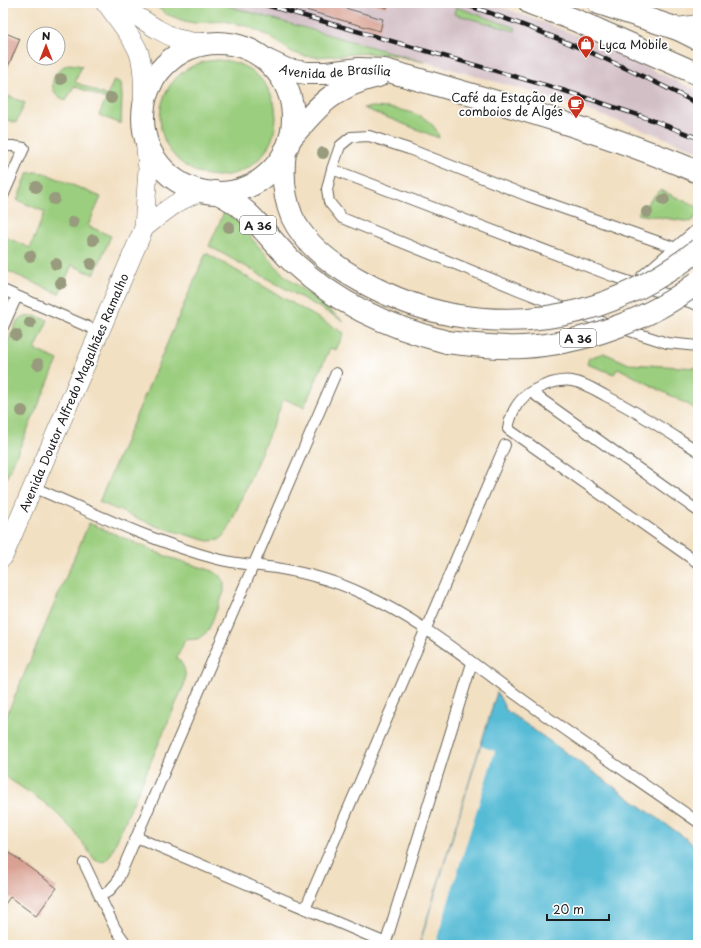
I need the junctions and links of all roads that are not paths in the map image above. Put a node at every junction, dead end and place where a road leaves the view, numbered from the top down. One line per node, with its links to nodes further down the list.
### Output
1 (530, 3): 8 (main road)
2 (599, 3): 4 (main road)
3 (106, 4): 6 (street, Avenida Doutor Alfredo Magalhães Ramalho); 10 (street, Avenida Doutor Alfredo Magalhães Ramalho)
4 (688, 28): 5 (main road)
5 (698, 39)
6 (223, 43): 7 (main road, Avenida Doutor Alfredo Magalhães Ramalho); 10 (main road, Avenida Doutor Alfredo Magalhães Ramalho)
7 (258, 55): 9 (main road, Avenida de Brasília); 11 (main road, Avenida Doutor Alfredo Magalhães Ramalho)
8 (698, 74)
9 (417, 80): 11 (main road, Avenida de Brasília); 14 (main road, Avenida de Brasília)
10 (143, 121): 15 (main road, Avenida Doutor Alfredo Magalhães Ramalho); 17 (street, Avenida Doutor Alfredo Magalhães Ramalho)
11 (287, 145): 15 (main road, Avenida Doutor Alfredo Magalhães Ramalho); 20 (main road, A 36, bridge)
12 (3, 146): 16 (lane)
13 (332, 169): 19 (lane); 23 (lane); 27 (lane)
14 (698, 172)
15 (209, 192): 17 (street, Avenida Doutor Alfredo Magalhães Ramalho); 22 (main road, A 36, bridge)
16 (3, 196)
17 (144, 228): 29 (street, Avenida Doutor Alfredo Magalhães Ramalho)
18 (698, 228): 19 (lane)
19 (675, 248): 21 (lane); 23 (lane)
20 (698, 250)
21 (698, 256)
22 (698, 282)
23 (633, 284): 26 (lane); 27 (lane)
24 (3, 290): 25 (lane)
25 (17, 296): 28 (lane); 29 (lane)
26 (698, 305)
27 (594, 319): 30 (lane)
28 (3, 327)
29 (100, 332): 35 (street, Avenida Doutor Alfredo Magalhães Ramalho)
30 (698, 346)
31 (336, 373): 39 (lane)
32 (531, 392): 34 (lane); 36 (lane); 38 (lane)
33 (505, 446): 40 (lane)
34 (698, 451)
35 (33, 486): 37 (street, Avenida Doutor Alfredo Magalhães Ramalho); 39 (lane)
36 (698, 511)
37 (3, 557)
38 (698, 563)
39 (253, 566): 40 (lane); 43 (lane)
40 (426, 630): 41 (lane); 46 (lane)
41 (472, 663): 42 (lane); 47 (lane)
42 (698, 822)
43 (136, 837): 45 (lane); 46 (lane)
44 (84, 863): 45 (lane)
45 (100, 897): 48 (lane)
46 (305, 909): 47 (lane)
47 (385, 944)
48 (127, 945)

